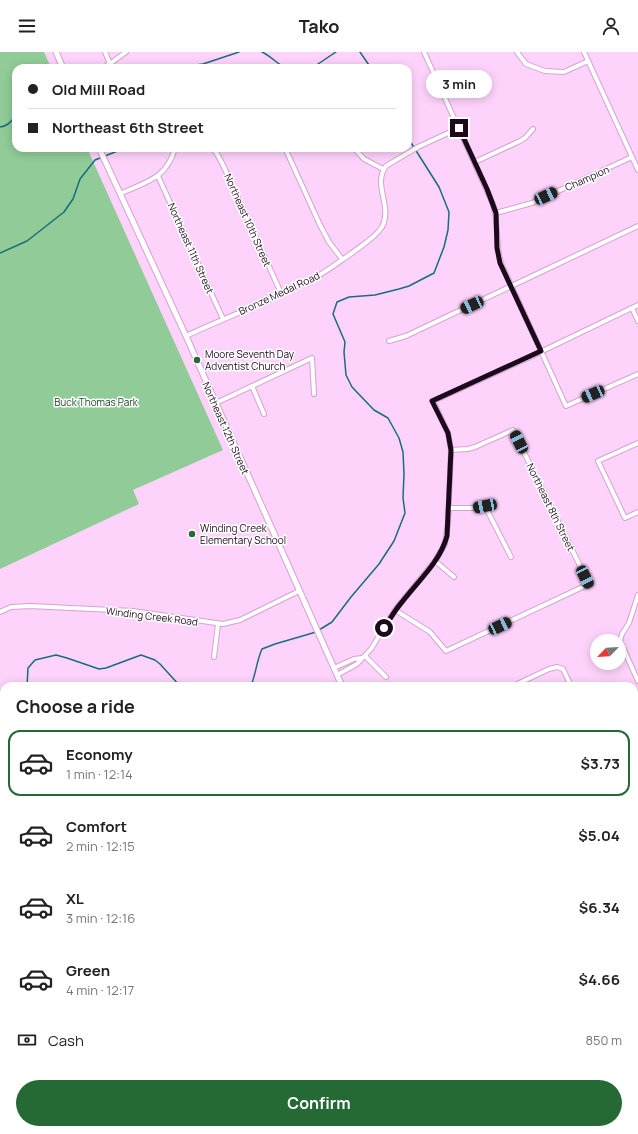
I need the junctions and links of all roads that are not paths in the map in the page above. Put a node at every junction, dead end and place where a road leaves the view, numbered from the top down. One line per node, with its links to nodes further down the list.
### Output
1 (56, 52): 8 (street)
2 (105, 52): 9 (street)
3 (126, 52): 9 (street)
4 (424, 52): 11 (street)
5 (517, 52): 7 (street)
6 (584, 52): 7 (street)
7 (588, 61): 21 (street)
8 (61, 64)
9 (110, 64)
10 (458, 83): 11 (street)
11 (442, 90): 12 (street)
12 (459, 128): 14 (street); 22 (street)
13 (533, 129): 22 (street)
14 (412, 150)
15 (101, 152): 26 (street, Northeast 12th Street)
16 (173, 152): 25 (street)
17 (216, 152): 31 (street, Northeast 10th Street)
18 (288, 152): 29 (street)
19 (358, 152): 23 (street)
20 (409, 152): 23 (street)
21 (632, 157): 24 (street); 27 (street, Champion)
22 (475, 162): 27 (street)
23 (384, 169): 29 (street, Bronze Medal Road)
24 (638, 170)
25 (158, 176): 26 (street); 34 (street, Northeast 11th Street)
26 (120, 194): 36 (street, Northeast 12th Street)
27 (496, 213): 30 (street)
28 (638, 226): 30 (street)
29 (342, 259): 31 (street, Bronze Medal Road)
30 (511, 287): 37 (street); 38 (street)
31 (281, 293): 34 (street, Bronze Medal Road)
32 (638, 306): 33 (street)
33 (632, 308): 35 (street); 38 (street)
34 (223, 319): 36 (street, Bronze Medal Road)
35 (638, 321)
36 (186, 336): 42 (street, Northeast 12th Street)
37 (389, 341)
38 (541, 351): 39 (street); 45 (street)
39 (638, 374)
40 (252, 386): 41 (street); 42 (street); 43 (street)
41 (314, 394)
42 (216, 403): 51 (street, Northeast 12th Street)
43 (264, 414)
44 (638, 443): 47 (street)
45 (451, 450): 46 (street); 53 (street, Northeast 8th Street)
46 (449, 508): 48 (street); 49 (street)
47 (638, 512)
48 (511, 557)
49 (435, 561): 50 (street); 53 (street)
50 (454, 577)
51 (299, 591): 55 (street, Winding Creek Road); 58 (street, Northeast 12th Street)
52 (638, 595): 61 (street)
53 (395, 610): 57 (street)
54 (0, 612): 55 (street, Winding Creek Road)
55 (218, 624): 56 (street)
56 (214, 657)
57 (364, 657): 58 (street); 59 (street); 60 (street)
58 (334, 668): 59 (street, Northeast 12th Street)
59 (337, 675): 62 (street, Northeast 12th Street)
60 (386, 677)
61 (638, 681)
62 (340, 682)
63 (521, 682): 64 (street)
64 (570, 682)

